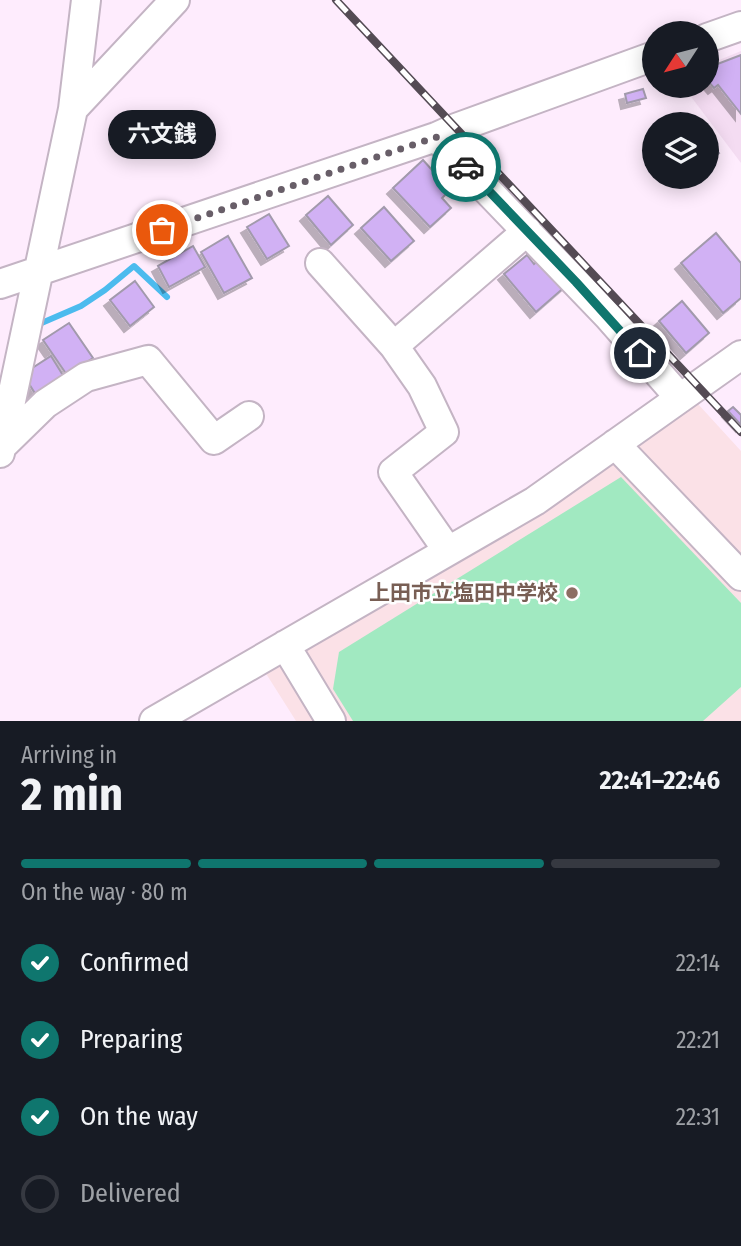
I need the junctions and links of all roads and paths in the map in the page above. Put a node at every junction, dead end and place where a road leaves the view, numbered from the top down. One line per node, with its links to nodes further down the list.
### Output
1 (86, 0): 6 (street)
2 (175, 0): 6 (street)
3 (741, 26): 4 (street)
4 (719, 34)
5 (642, 61): 7 (street)
6 (73, 109): 10 (street)
7 (436, 137): 8 (street); 10 (street)
8 (527, 231): 12 (street); 14 (street)
9 (320, 263): 12 (street)
10 (37, 272): 11 (street); 17 (street)
11 (0, 285)
12 (394, 346): 18 (street)
13 (736, 369): 14 (street)
14 (680, 398): 16 (street)
15 (249, 415): 17 (street)
16 (615, 444): 18 (street); 19 (street)
17 (1, 449)
18 (448, 551): 20 (street)
19 (741, 576)
20 (285, 645): 21 (street); 22 (street)
21 (154, 721)
22 (331, 721)

